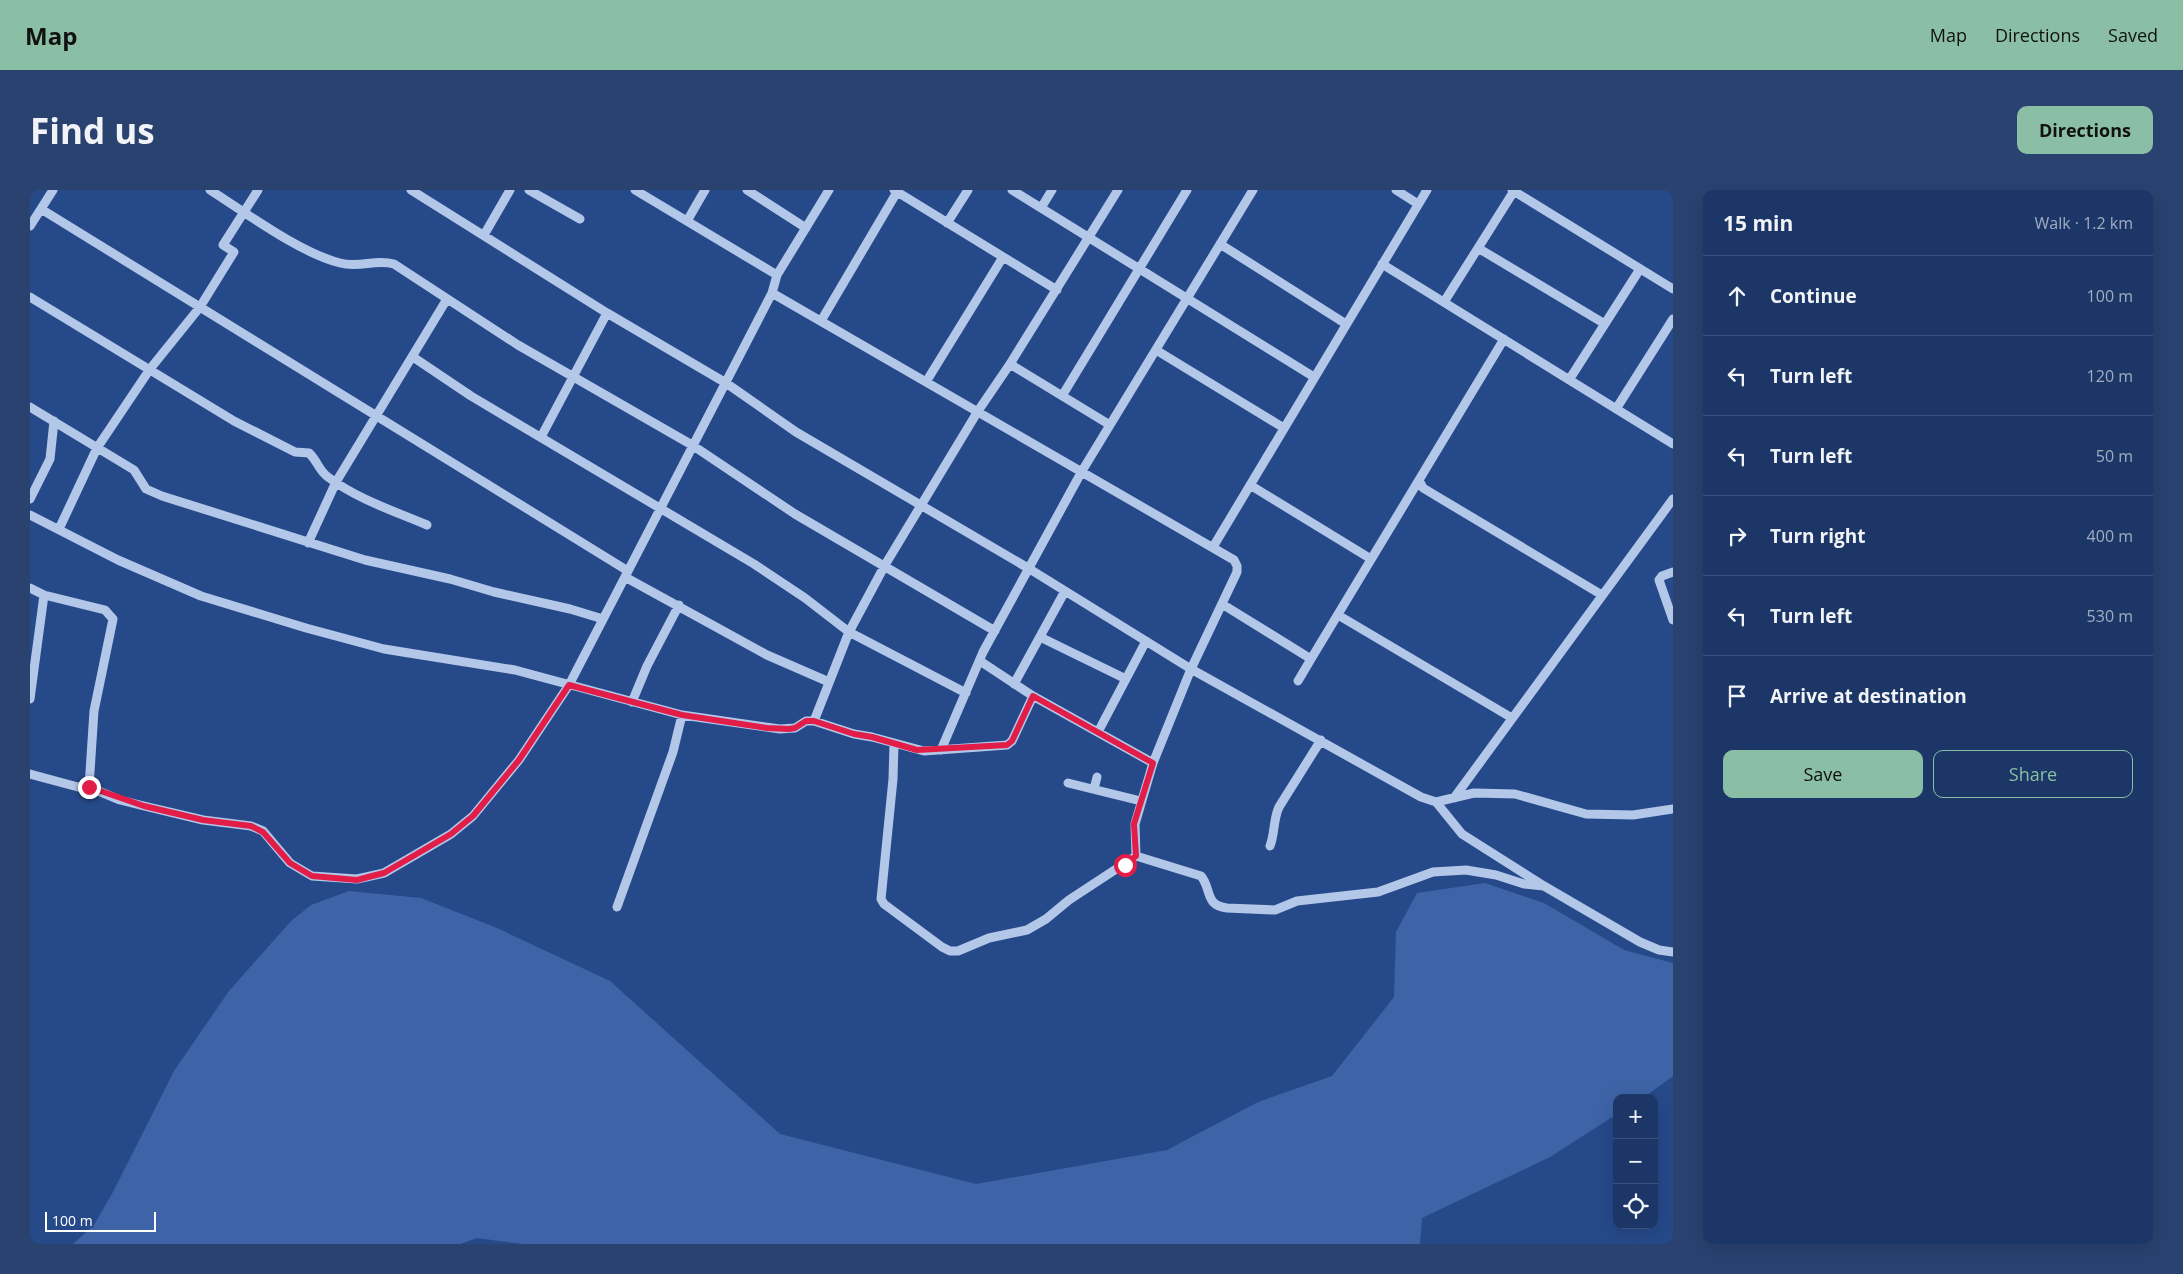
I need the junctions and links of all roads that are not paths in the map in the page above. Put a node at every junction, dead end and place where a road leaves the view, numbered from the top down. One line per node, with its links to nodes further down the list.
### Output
1 (53, 190): 24 (street)
2 (210, 190): 25 (street)
3 (258, 190): 25 (street)
4 (411, 190): 31 (street)
5 (510, 190): 31 (street)
6 (530, 190): 26 (street)
7 (706, 190): 27 (street)
8 (747, 190): 21 (street)
9 (830, 190): 30 (street)
10 (968, 190): 28 (street)
11 (1012, 190): 23 (street)
12 (1052, 190): 23 (street)
13 (1118, 190): 32 (street)
14 (1187, 190): 37 (street)
15 (1253, 190): 33 (street)
16 (1396, 190): 22 (street)
17 (1428, 190): 22 (street)
18 (638, 191): 27 (street)
19 (896, 191): 28 (street); 50 (street)
20 (1513, 191): 34 (street); 38 (street)
21 (757, 193): 30 (street)
22 (1418, 204): 36 (street)
23 (1041, 208): 32 (street)
24 (40, 209): 29 (street); 47 (street)
25 (246, 213): 45 (street); 47 (street)
26 (580, 219)
27 (687, 221): 39 (street)
28 (947, 222): 35 (street)
29 (30, 226)
30 (806, 228): 39 (street)
31 (484, 236): 48 (street)
32 (1090, 239): 37 (street); 41 (street)
33 (1220, 244): 44 (street); 51 (street)
34 (1478, 248): 46 (street); 52 (street)
35 (1004, 257): 41 (street); 61 (street)
36 (1382, 264): 46 (street); 51 (street)
37 (1139, 269): 44 (street); 63 (street)
38 (1640, 269): 40 (street); 52 (street)
39 (777, 275): 42 (street)
40 (1673, 289)
41 (1057, 290): 56 (street)
42 (772, 293): 50 (street); 62 (street)
43 (30, 297): 57 (street)
44 (1187, 298): 54 (street); 59 (street)
45 (447, 299): 55 (street); 58 (street)
46 (1444, 302): 53 (street)
47 (200, 308): 57 (street); 67 (street)
48 (606, 312): 58 (street); 62 (street)
49 (1673, 318): 65 (street)
50 (821, 321): 61 (street)
51 (1346, 324): 59 (street)
52 (1605, 324): 60 (street)
53 (1504, 339): 60 (street); 76 (street)
54 (1156, 350): 69 (street); 70 (street)
55 (413, 357): 67 (street); 71 (street)
56 (1010, 364): 63 (street); 66 (street)
57 (150, 368): 74 (street); 77 (street)
58 (573, 377): 71 (street); 73 (street)
59 (1314, 377): 70 (street)
60 (1569, 380): 65 (street)
61 (926, 382): 66 (street)
62 (726, 383): 73 (street); 82 (street)
63 (1062, 396): 69 (street)
64 (30, 407): 68 (street)
65 (1616, 409): 72 (street)
66 (978, 411): 75 (street); 82 (street)
67 (377, 417): 77 (street); 92 (street)
68 (54, 421): 74 (street); 79 (street)
69 (1110, 425): 75 (street)
70 (1284, 428): 78 (street)
71 (541, 437): 81 (street)
72 (1673, 444)
73 (692, 446): 81 (street); 89 (street)
74 (97, 448): 85 (street); 86 (street)
75 (1082, 472): 87 (street); 90 (street)
76 (1419, 480): 88 (street); 96 (street)
77 (336, 482): 84 (street); 86 (street)
78 (1250, 485): 87 (street); 88 (street)
79 (30, 499)
80 (1673, 499): 96 (street)
81 (660, 507): 92 (street); 103 (street)
82 (921, 507): 89 (street); 90 (street)
83 (30, 515): 85 (street)
84 (427, 525)
85 (59, 529): 113 (street)
86 (308, 543): 100 (street)
87 (1213, 547): 97 (street)
88 (1371, 559): 99 (street)
89 (885, 565): 102 (street); 103 (street)
90 (1028, 568): 94 (street); 102 (street)
91 (1673, 572): 101 (street)
92 (626, 574): 98 (street); 100 (street)
93 (30, 588): 95 (street)
94 (1065, 591): 104 (street); 105 (street)
95 (44, 594): 116 (street); 129 (street)
96 (1602, 595): 119 (street)
97 (1222, 604): 106 (street); 108 (street)
98 (679, 606): 111 (street); 117 (street)
99 (1338, 615): 106 (street); 119 (street)
100 (603, 619): 113 (street)
101 (1673, 620)
102 (995, 630): 107 (street)
103 (849, 632): 111 (street); 114 (street)
104 (1040, 637): 109 (street); 112 (street)
105 (1146, 641): 108 (street); 109 (street)
106 (1311, 658): 110 (street)
107 (980, 661): 112 (street); 114 (street)
108 (1191, 669): 122 (street); 125 (street)
109 (1126, 679): 121 (street)
110 (1298, 681)
111 (829, 682): 120 (street)
112 (1014, 684): 115 (street)
113 (569, 685): 117 (street); 129 (street)
114 (966, 693): 124 (street)
115 (1033, 696): 121 (street); 124 (street)
116 (30, 699)
117 (632, 702): 118 (street)
118 (682, 715): 120 (street); 138 (street)
119 (1512, 718): 131 (street)
120 (814, 721): 123 (street)
121 (1098, 732): 125 (street)
122 (1321, 740): 133 (street); 135 (street)
123 (894, 744): 124 (street); 136 (street)
124 (941, 750)
125 (1153, 763): 132 (street)
126 (30, 774): 129 (street)
127 (1097, 777): 130 (street)
128 (1068, 783): 130 (street)
129 (89, 787)
130 (1094, 789): 132 (street)
131 (1454, 798): 133 (street); 134 (street)
132 (1141, 801): 136 (street)
133 (1436, 802): 137 (street)
134 (1673, 809)
135 (1270, 846)
136 (1136, 856): 137 (street)
137 (1544, 886): 139 (street)
138 (617, 907)
139 (1673, 952)

